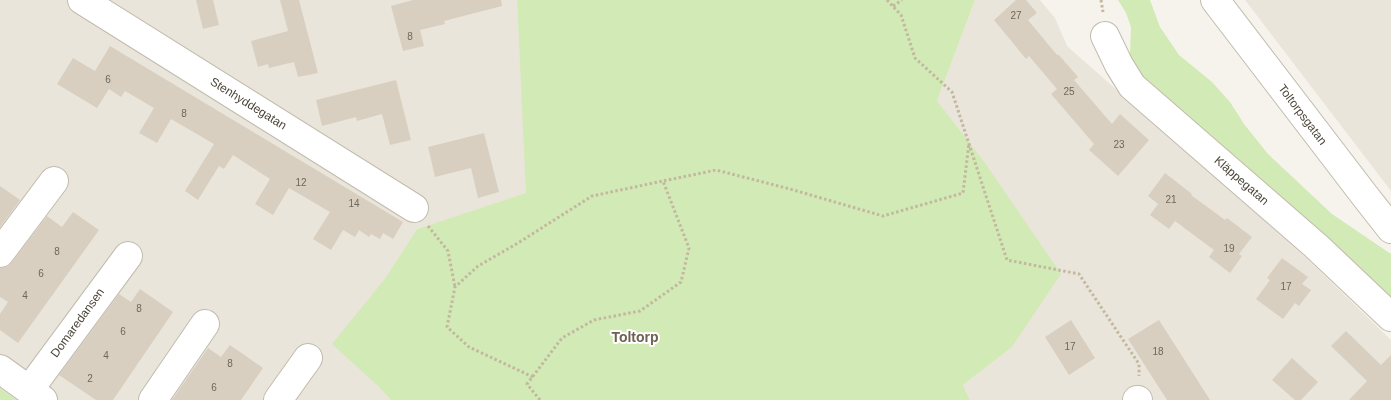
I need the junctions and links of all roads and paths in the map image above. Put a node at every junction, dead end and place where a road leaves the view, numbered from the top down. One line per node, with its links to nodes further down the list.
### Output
1 (82, 0): 10 (street, Stenhyddegatan)
2 (887, 0): 5 (path)
3 (902, 0): 5 (path)
4 (1215, 0): 11 (street, Toltorpsgatan)
5 (893, 6): 7 (path)
6 (1105, 36): 15 (street, Kläppegatan)
7 (969, 143): 9 (path); 24 (path)
8 (54, 181): 12 (street)
9 (663, 181): 14 (path); 19 (path)
10 (414, 208): 14 (path)
11 (1391, 229)
12 (0, 253)
13 (128, 256): 20 (street, Domaredansen)
14 (455, 287): 19 (path)
15 (1391, 317)
16 (205, 324): 21 (street)
17 (308, 358): 22 (street)
18 (0, 369): 20 (street)
19 (533, 377): 23 (path)
20 (36, 395)
21 (153, 400)
22 (278, 400)
23 (540, 400)
24 (1138, 400)

